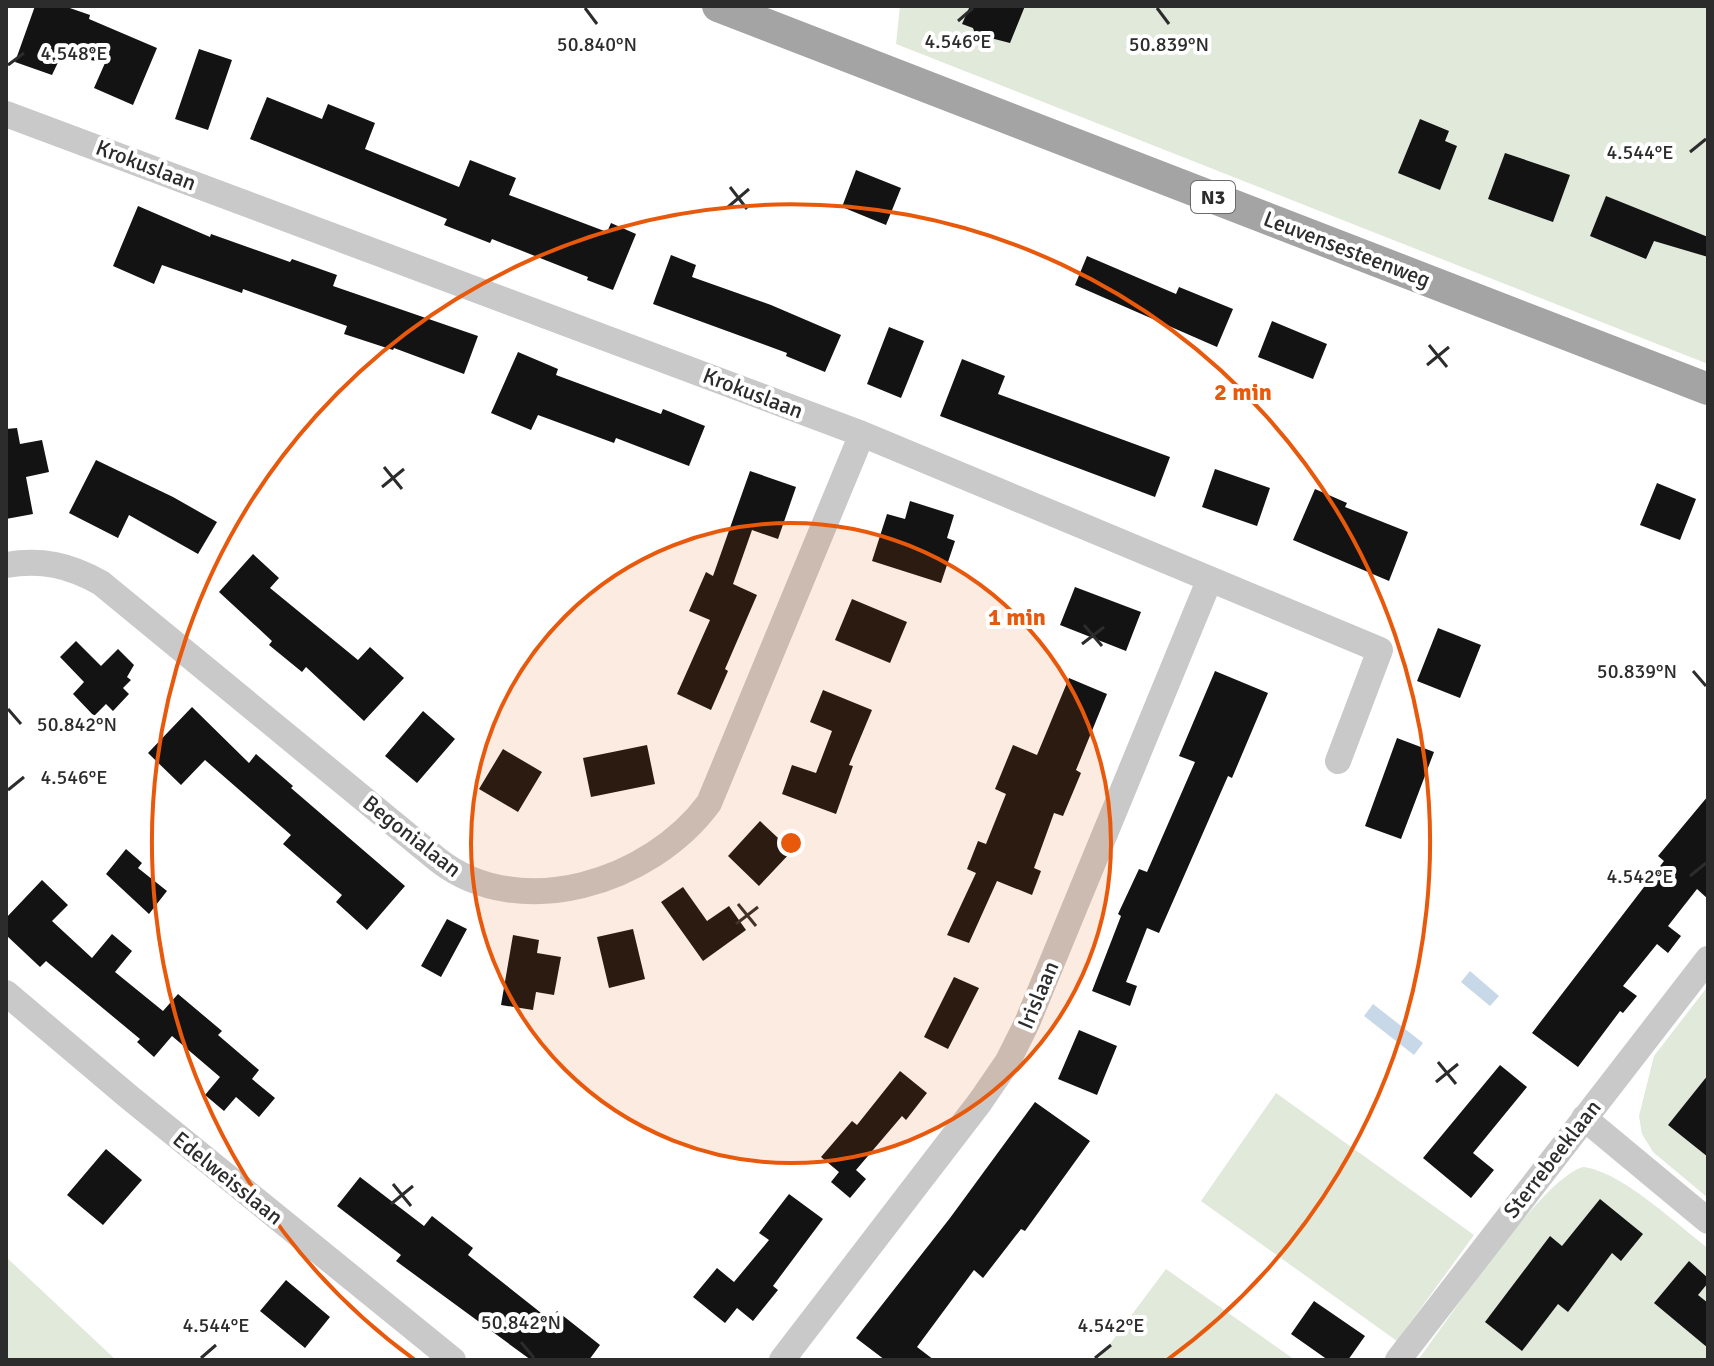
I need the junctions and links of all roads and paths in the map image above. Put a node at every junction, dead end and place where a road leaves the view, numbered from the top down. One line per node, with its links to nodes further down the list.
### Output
1 (718, 6): 3 (main road, Leuvensesteenweg / N3)
2 (6, 114): 4 (street, Krokuslaan)
3 (1708, 389)
4 (862, 434): 5 (street, Begonialaan); 6 (street, Krokuslaan)
5 (6, 565)
6 (1209, 581): 7 (street, Krokuslaan); 14 (street, Irislaan)
7 (1338, 761)
8 (1708, 959): 10 (street, Sterrebeeklaan)
9 (6, 993): 12 (street, Edelweisslaan)
10 (1584, 1118): 11 (street); 15 (street, Sterrebeeklaan)
11 (1708, 1221)
12 (421, 1351): 13 (street, Edelweisslaan)
13 (453, 1360)
14 (782, 1360)
15 (1398, 1360)

